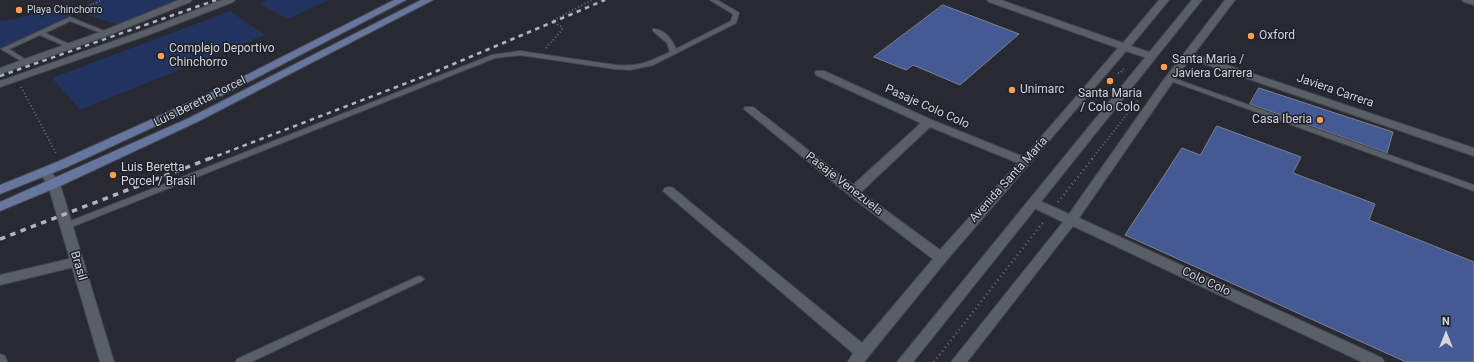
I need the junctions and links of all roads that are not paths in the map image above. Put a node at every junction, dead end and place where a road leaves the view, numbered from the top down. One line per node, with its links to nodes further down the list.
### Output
1 (187, 0): 14 (street)
2 (230, 0): 24 (street)
3 (401, 0): 29 (main road, Luis Beretta Porcel)
4 (428, 0): 30 (main road, Luis Beretta Porcel)
5 (713, 0): 17 (lane)
6 (992, 0): 16 (street)
7 (1164, 0): 16 (street, Avenida Santa María)
8 (1197, 0): 19 (street)
9 (1230, 0): 18 (street)
10 (1467, 0): 11 (street)
11 (1474, 2)
12 (655, 30): 17 (lane)
13 (41, 33): 14 (lane); 15 (lane); 20 (lane)
14 (106, 33): 15 (street)
15 (69, 46): 20 (street)
16 (1124, 46): 19 (street); 28 (street, Avenida Santa María)
17 (673, 53): 38 (lane)
18 (1189, 55): 23 (street); 27 (street, Javiera Carrera)
19 (1151, 56): 35 (street)
20 (26, 62): 21 (street)
21 (0, 71)
22 (820, 73): 26 (street, Pasaje Colo Colo)
23 (1170, 79): 31 (lane); 37 (street)
24 (0, 84)
25 (749, 109): 34 (street, Pasaje Venezuela)
26 (928, 122): 28 (street, Pasaje Colo Colo); 34 (street)
27 (1474, 152)
28 (1025, 162): 39 (street, Avenida Santa María)
29 (45, 172): 30 (street, Brasil); 32 (main road, Luis Beretta Porcel)
30 (54, 184): 36 (main road, Luis Beretta Porcel); 38 (street, Brasil)
31 (1474, 188)
32 (0, 190)
33 (669, 191): 43 (street)
34 (852, 192): 39 (street, Pasaje Venezuela)
35 (1034, 203): 37 (street, Colo Colo); 46 (street)
36 (0, 206)
37 (1071, 220): 47 (street); 48 (street, Colo Colo)
38 (66, 226): 40 (street, Brasil)
39 (941, 258): 43 (street, Avenida Santa María)
40 (77, 262): 42 (street); 44 (street, Brasil)
41 (419, 279): 45 (lane)
42 (0, 280)
43 (859, 358)
44 (107, 362)
45 (241, 362)
46 (904, 362)
47 (958, 362)
48 (1377, 362)

